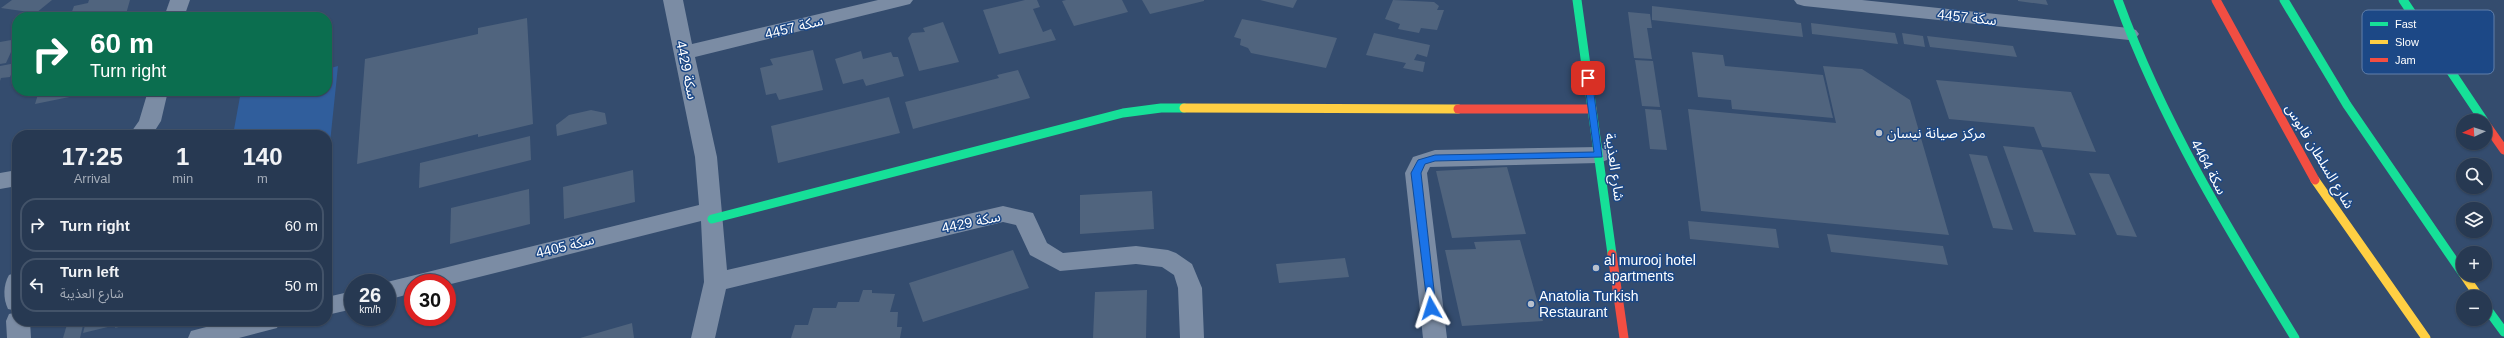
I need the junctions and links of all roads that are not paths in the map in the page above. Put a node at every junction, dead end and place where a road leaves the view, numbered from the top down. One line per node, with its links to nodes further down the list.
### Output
1 (180, 0): 11 (street)
2 (673, 0): 13 (street, سكة 4429)
3 (903, 0): 13 (street, سكة 4457)
4 (1577, 0): 16 (main road, شارع العذيبة)
5 (1804, 0): 12 (street, سكة 4457)
6 (2118, 0): 12 (main road, سكة 4464)
7 (2216, 0): 41 (main road, شارع السلطان قابوس)
8 (2284, 0): 25 (main road)
9 (2403, 0): 10 (main road)
10 (2410, 10)
11 (176, 12)
12 (2129, 34): 40 (main road, سكة 4464)
13 (684, 54): 24 (street, سكة 4429)
14 (2452, 74): 17 (main road)
15 (157, 96): 18 (street)
16 (1592, 109): 21 (main road, شارع العذيبة); 24 (main road)
17 (2479, 114)
18 (144, 130)
19 (2492, 133): 20 (main road)
20 (2504, 150)
21 (1599, 155): 38 (street); 39 (main road, شارع العذيبة)
22 (12, 179): 23 (street)
23 (0, 181)
24 (711, 214): 26 (street, سكة 4405); 27 (street, سكة 4429)
25 (2456, 265)
26 (456, 274)
27 (716, 282): 36 (street, سكة 4429); 37 (street, سكة 4429)
28 (344, 302): 29 (street)
29 (332, 305)
30 (2492, 316): 33 (main road)
31 (18, 326): 34 (street)
32 (248, 326): 35 (street)
33 (2504, 332)
34 (19, 338)
35 (200, 338)
36 (703, 338)
37 (1192, 338)
38 (1435, 338)
39 (1624, 338)
40 (2295, 338)
41 (2426, 338)

